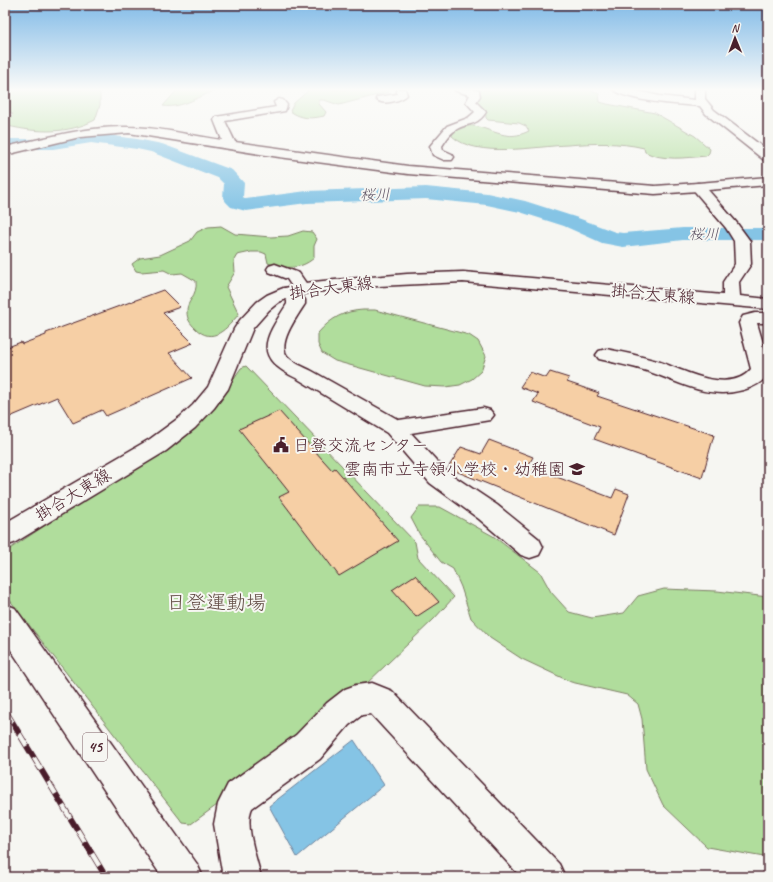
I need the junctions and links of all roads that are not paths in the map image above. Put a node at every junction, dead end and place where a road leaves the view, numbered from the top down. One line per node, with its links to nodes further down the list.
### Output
1 (126, 130): 7 (street)
2 (130, 130): 8 (street)
3 (224, 130): 8 (street)
4 (448, 130): 11 (street)
5 (734, 130): 10 (street)
6 (19, 137): 7 (street)
7 (44, 142): 9 (street)
8 (226, 144): 13 (street)
9 (8, 150)
10 (768, 156)
11 (448, 157)
12 (768, 181): 13 (street)
13 (698, 187): 16 (street)
14 (275, 269): 15 (street)
15 (296, 291): 16 (street, 掛合大東線); 21 (street); 22 (street, 掛合大東線)
16 (732, 301): 17 (street, 掛合大東線)
17 (768, 304)
18 (768, 318): 19 (street)
19 (606, 355)
20 (483, 416): 21 (street)
21 (395, 428): 23 (street)
22 (5, 536)
23 (530, 547)
24 (5, 617): 25 (street, 45)
25 (184, 877)
26 (242, 877): 27 (street)
27 (546, 877)

